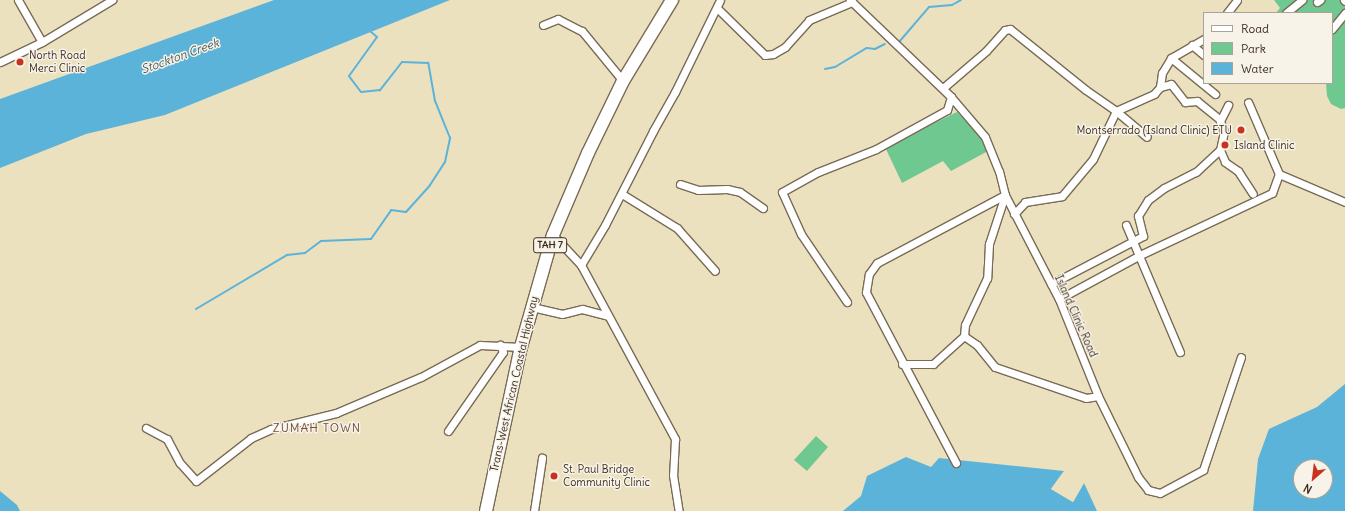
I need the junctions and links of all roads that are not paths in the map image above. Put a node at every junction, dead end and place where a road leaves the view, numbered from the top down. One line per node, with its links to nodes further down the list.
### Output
1 (18, 0): 16 (street)
2 (112, 0): 7 (street)
3 (672, 0): 21 (highway, Trans-West African Coastal Highway / TAH 7)
4 (720, 0): 9 (street)
5 (1237, 0): 10 (street)
6 (1302, 0): 11 (street)
7 (103, 2): 16 (street)
8 (855, 2): 9 (street); 23 (street, Island Clinic Road)
9 (717, 8): 34 (street)
10 (1228, 12)
11 (1287, 12)
12 (1345, 13): 14 (street)
13 (543, 25): 21 (street)
14 (1333, 28)
15 (1203, 39): 17 (street)
16 (42, 42): 20 (street)
17 (1192, 46): 18 (street); 19 (street)
18 (1203, 53)
19 (1171, 58): 22 (street); 24 (street)
20 (0, 62)
21 (623, 81): 41 (highway, Trans-West African Coastal Highway / TAH 7)
22 (1160, 86): 28 (street); 29 (street)
23 (943, 88): 25 (street, Island Clinic Road); 28 (street)
24 (1215, 94)
25 (951, 96): 36 (street, Island Clinic Road); 48 (street)
26 (1248, 102): 32 (street)
27 (1228, 105): 31 (street)
28 (1116, 111): 30 (street); 39 (street)
29 (1217, 117)
30 (1147, 137)
31 (1220, 150): 35 (street); 42 (street)
32 (1279, 174): 37 (street); 43 (street)
33 (680, 184): 38 (street)
34 (622, 194): 44 (street); 45 (street)
35 (1252, 194)
36 (1005, 195): 39 (street, Island Clinic Road); 51 (street); 56 (street)
37 (1345, 202)
38 (763, 208)
39 (1014, 214): 46 (street, Island Clinic Road)
40 (1126, 225): 42 (street)
41 (553, 235): 44 (street); 49 (highway, Trans-West African Coastal Highway / TAH 7)
42 (1133, 241): 43 (street); 46 (street)
43 (1140, 255): 47 (street); 54 (street)
44 (581, 265): 50 (street)
45 (715, 272)
46 (1051, 284): 47 (street, Island Clinic Road)
47 (1059, 299): 57 (street, Island Clinic Road)
48 (847, 302)
49 (532, 307): 50 (street); 53 (highway, Trans-West African Coastal Highway / TAH 7)
50 (608, 316): 64 (street)
51 (964, 336): 56 (street); 57 (street)
52 (500, 345): 53 (street); 58 (street); 59 (street)
53 (521, 347): 62 (highway, Trans-West African Coastal Highway / TAH 7)
54 (1180, 352)
55 (1241, 357): 57 (street, Island Clinic Road)
56 (902, 364): 61 (street)
57 (1098, 396)
58 (146, 428)
59 (448, 432)
60 (542, 458): 63 (street)
61 (956, 464)
62 (486, 511)
63 (534, 511)
64 (679, 511)

